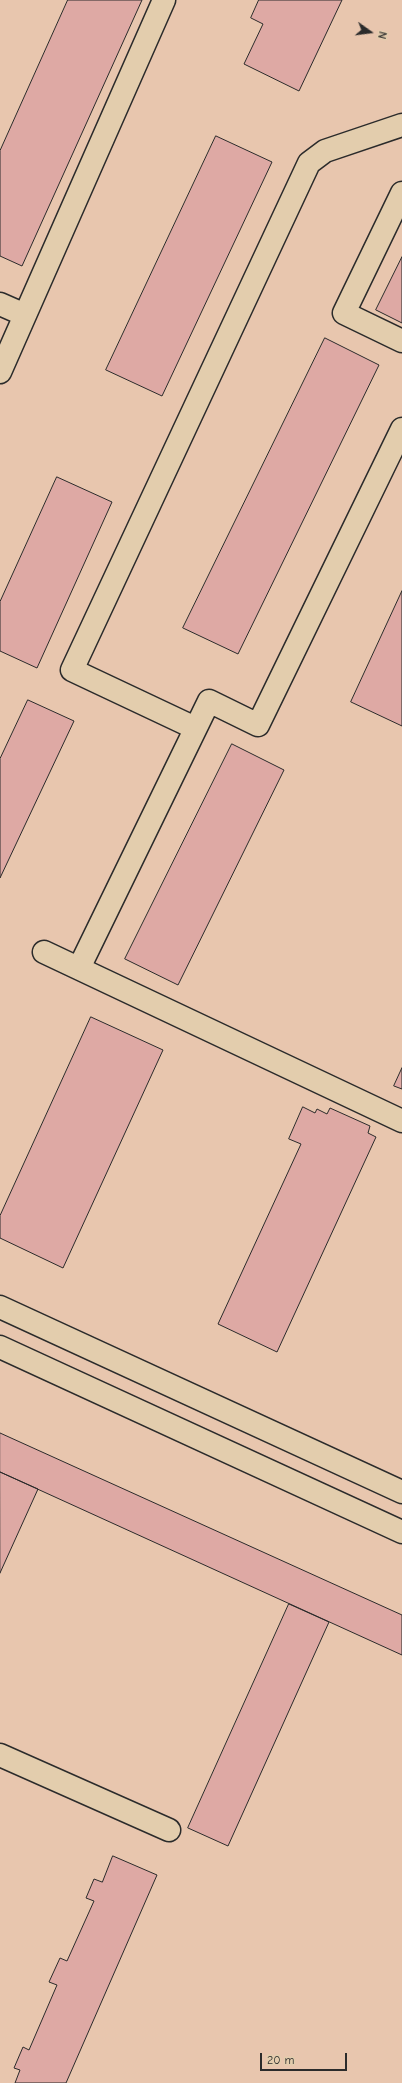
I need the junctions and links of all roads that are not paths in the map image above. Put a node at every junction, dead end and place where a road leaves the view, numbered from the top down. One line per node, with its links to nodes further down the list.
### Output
1 (164, 0): 5 (street)
2 (402, 125): 9 (street)
3 (402, 193): 6 (street)
4 (0, 304): 5 (street)
5 (25, 315): 7 (street)
6 (402, 341)
7 (0, 372)
8 (402, 430): 9 (street)
9 (195, 728): 11 (street)
10 (44, 952): 11 (street)
11 (79, 968): 12 (street)
12 (402, 1121)
13 (0, 1307): 15 (street)
14 (0, 1347): 16 (street)
15 (402, 1492)
16 (402, 1532)
17 (0, 1755): 18 (street)
18 (169, 1830)

